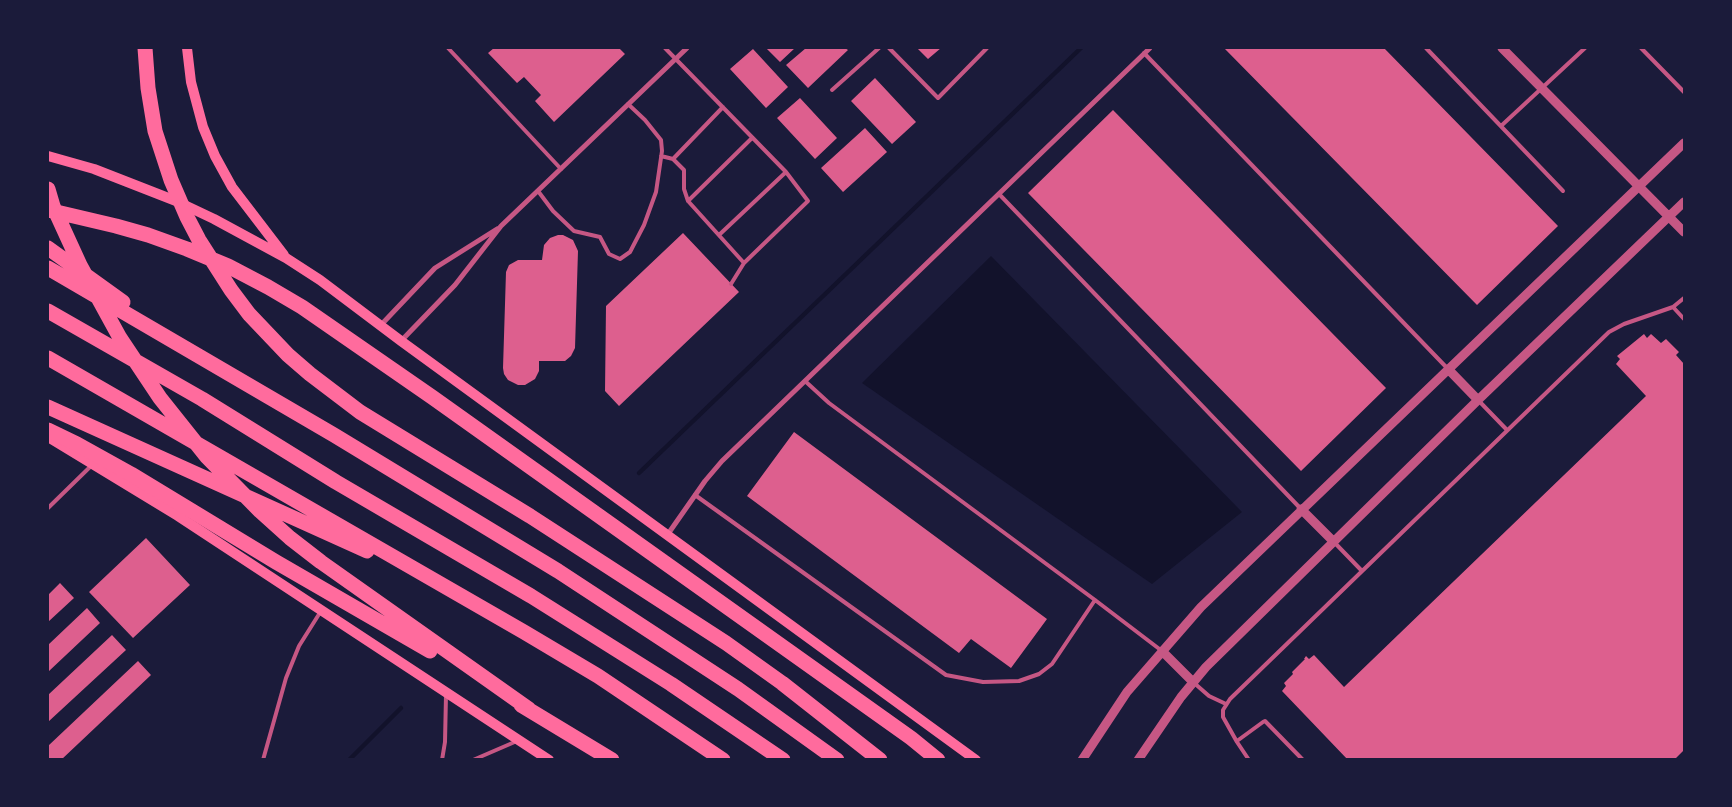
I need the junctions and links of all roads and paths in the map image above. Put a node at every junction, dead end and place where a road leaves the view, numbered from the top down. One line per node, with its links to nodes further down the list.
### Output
1 (145, 48): 88 (highway)
2 (187, 48): 42 (main road)
3 (449, 48): 27 (lane)
4 (665, 48): 15 (lane)
5 (687, 48): 15 (street)
6 (879, 48): 17 (lane)
7 (889, 48): 8 (lane)
8 (988, 48)
9 (1150, 48): 14 (street)
10 (1426, 48): 21 (lane)
11 (1502, 48): 16 (street)
12 (1585, 48): 16 (lane)
13 (1641, 48): 18 (lane)
14 (1144, 53): 33 (street); 54 (lane)
15 (676, 58): 19 (street); 20 (lane)
16 (1541, 88): 21 (lane); 29 (street)
17 (832, 90)
18 (1684, 92)
19 (628, 104): 25 (lane); 27 (street)
20 (723, 107): 22 (lane); 26 (lane)
21 (1501, 126): 32 (lane)
22 (752, 138): 28 (lane); 34 (lane)
23 (1684, 143): 29 (street)
24 (48, 156): 42 (main road)
25 (661, 156): 26 (lane); 31 (lane)
26 (673, 159): 34 (lane)
27 (561, 168): 31 (street)
28 (786, 172): 40 (lane); 43 (lane)
29 (1640, 187): 37 (street); 54 (street)
30 (48, 188): 77 (highway)
31 (538, 191): 38 (street)
32 (1562, 191)
33 (998, 194): 55 (street); 66 (lane)
34 (688, 200): 40 (lane)
35 (1684, 202): 37 (street)
36 (48, 210): 89 (highway)
37 (1670, 217): 39 (street); 56 (street)
38 (501, 226): 50 (street); 51 (street)
39 (1684, 232)
40 (719, 235): 43 (lane)
41 (48, 248): 53 (highway)
42 (286, 258): 50 (main road)
43 (744, 263): 45 (lane)
44 (48, 268): 53 (highway)
45 (731, 284)
46 (1684, 298): 47 (lane)
47 (1673, 307): 49 (lane); 59 (lane)
48 (48, 311): 86 (highway)
49 (1684, 319)
50 (380, 326): 51 (main road)
51 (401, 341): 67 (main road)
52 (48, 358): 70 (highway)
53 (204, 359): 87 (highway)
54 (1448, 369): 56 (street); 66 (street)
55 (806, 381): 62 (street); 71 (lane)
56 (1478, 400): 59 (lane); 68 (street)
57 (48, 406): 70 (highway)
58 (48, 430): 77 (highway)
59 (1507, 430): 69 (lane)
60 (48, 437): 61 (main road)
61 (92, 464): 64 (lane); 72 (main road)
62 (695, 495): 67 (street); 71 (lane)
63 (48, 498): 64 (lane)
64 (53, 503): 65 (lane)
65 (48, 508)
66 (1301, 509): 68 (street); 73 (street)
67 (668, 534): 90 (main road)
68 (1334, 541): 69 (lane); 74 (street)
69 (1362, 571): 76 (lane)
70 (451, 589): 85 (highway)
71 (1095, 600): 73 (lane)
72 (321, 611): 75 (main road); 80 (lane)
73 (1162, 651): 74 (street); 91 (street)
74 (1193, 682): 76 (lane); 92 (street)
75 (446, 693): 78 (main road); 81 (lane)
76 (1226, 704): 79 (lane)
77 (529, 709): 84 (highway)
78 (518, 740): 82 (lane); 83 (main road)
79 (1236, 741): 93 (lane); 94 (lane)
80 (263, 760)
81 (442, 760)
82 (473, 760)
83 (550, 760)
84 (612, 760)
85 (724, 760)
86 (783, 760)
87 (837, 760)
88 (880, 760)
89 (938, 760)
90 (976, 760)
91 (1082, 760)
92 (1138, 760)
93 (1249, 760)
94 (1303, 760)

